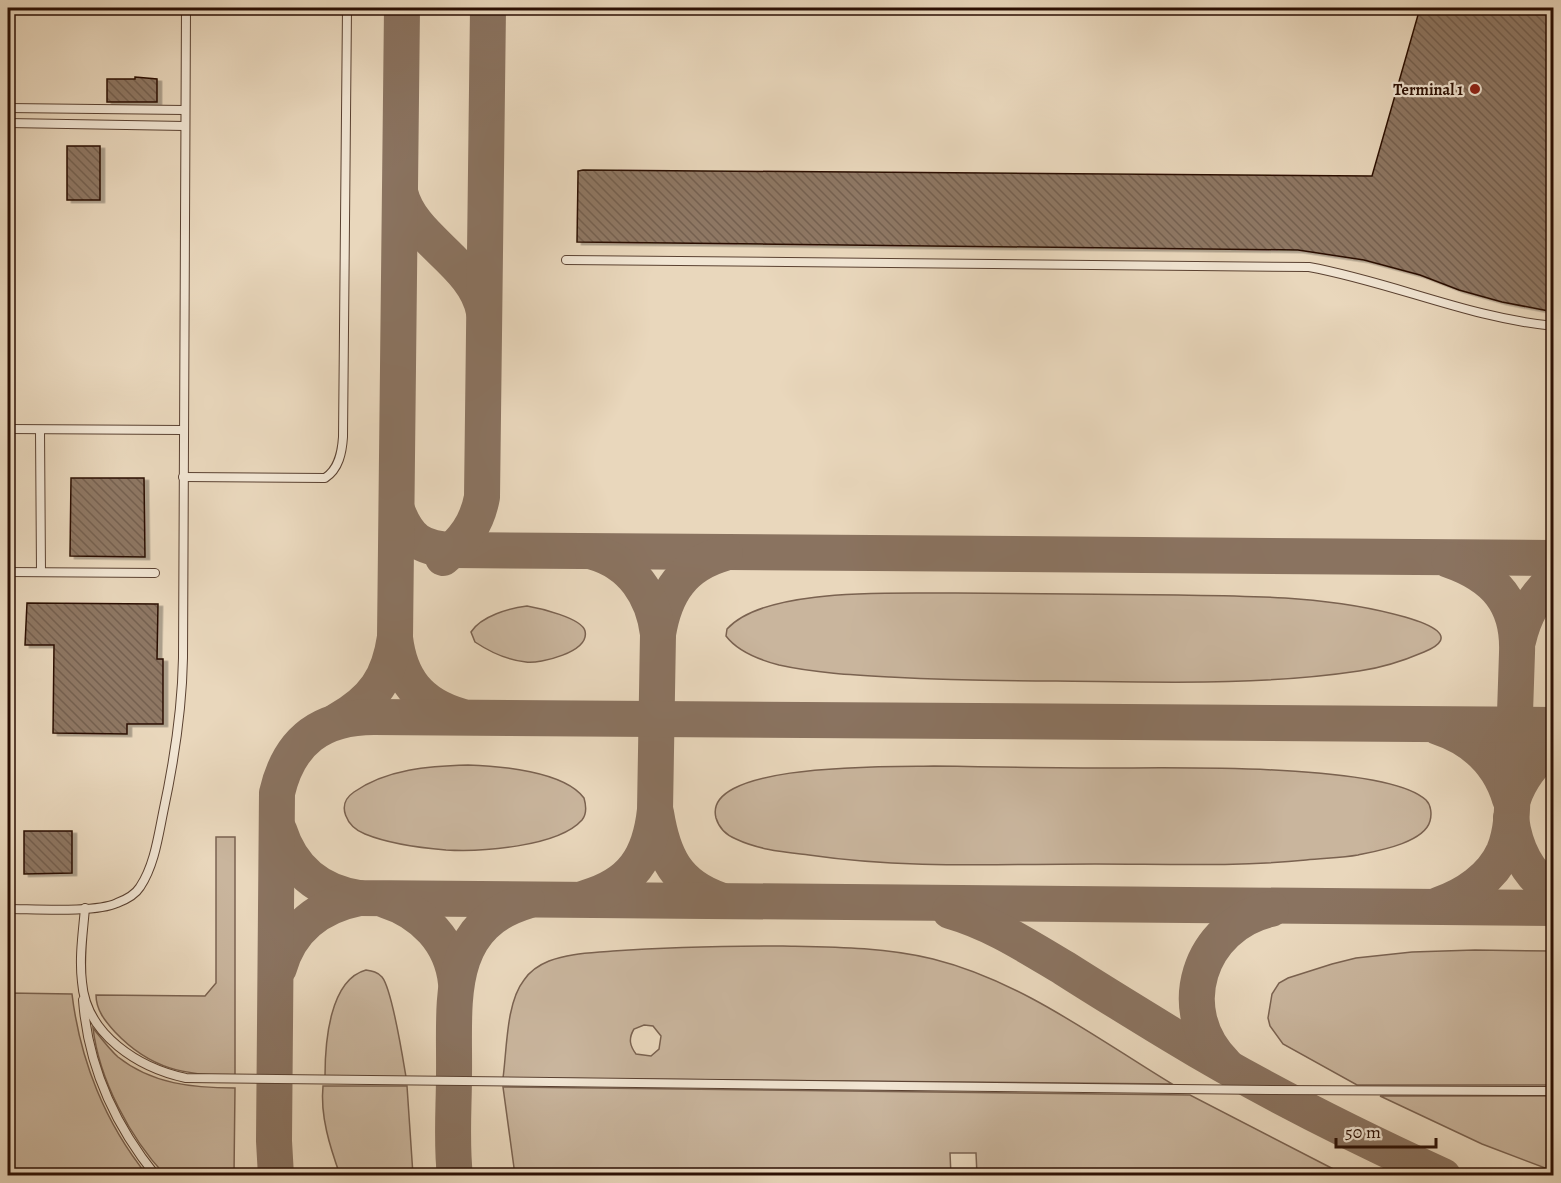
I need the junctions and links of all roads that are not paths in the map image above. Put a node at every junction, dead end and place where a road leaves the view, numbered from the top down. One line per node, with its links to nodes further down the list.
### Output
1 (186, 8): 4 (lane)
2 (347, 8): 12 (lane)
3 (8, 108): 4 (lane)
4 (185, 110): 6 (lane)
5 (8, 123): 6 (lane)
6 (185, 126): 11 (lane)
7 (566, 260): 8 (lane)
8 (1554, 326)
9 (8, 429): 10 (lane)
10 (40, 430): 11 (lane); 14 (lane)
11 (183, 430): 12 (lane)
12 (183, 477): 16 (lane)
13 (8, 572): 14 (lane)
14 (41, 572): 15 (lane)
15 (155, 573)
16 (85, 908): 17 (lane); 18 (lane)
17 (8, 909)
18 (83, 988): 19 (lane); 20 (lane)
19 (1554, 1091)
20 (156, 1176)

